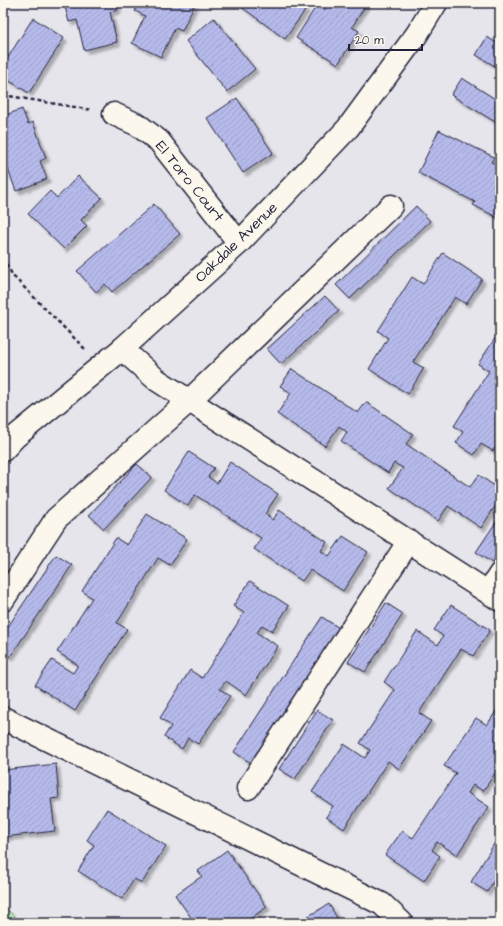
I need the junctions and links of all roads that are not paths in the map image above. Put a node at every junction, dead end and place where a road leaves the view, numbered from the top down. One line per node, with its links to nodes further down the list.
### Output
1 (436, 3): 4 (street, Oakdale Avenue)
2 (114, 114): 4 (street, El Toro Court)
3 (391, 206): 6 (street)
4 (239, 243): 5 (street, Oakdale Avenue)
5 (122, 349): 6 (street); 7 (street, Oakdale Avenue)
6 (189, 401): 8 (street); 11 (street)
7 (3, 450)
8 (409, 541): 10 (street); 13 (street)
9 (500, 574): 10 (street)
10 (494, 596)
11 (3, 600)
12 (3, 718): 14 (street)
13 (248, 788)
14 (402, 923)

